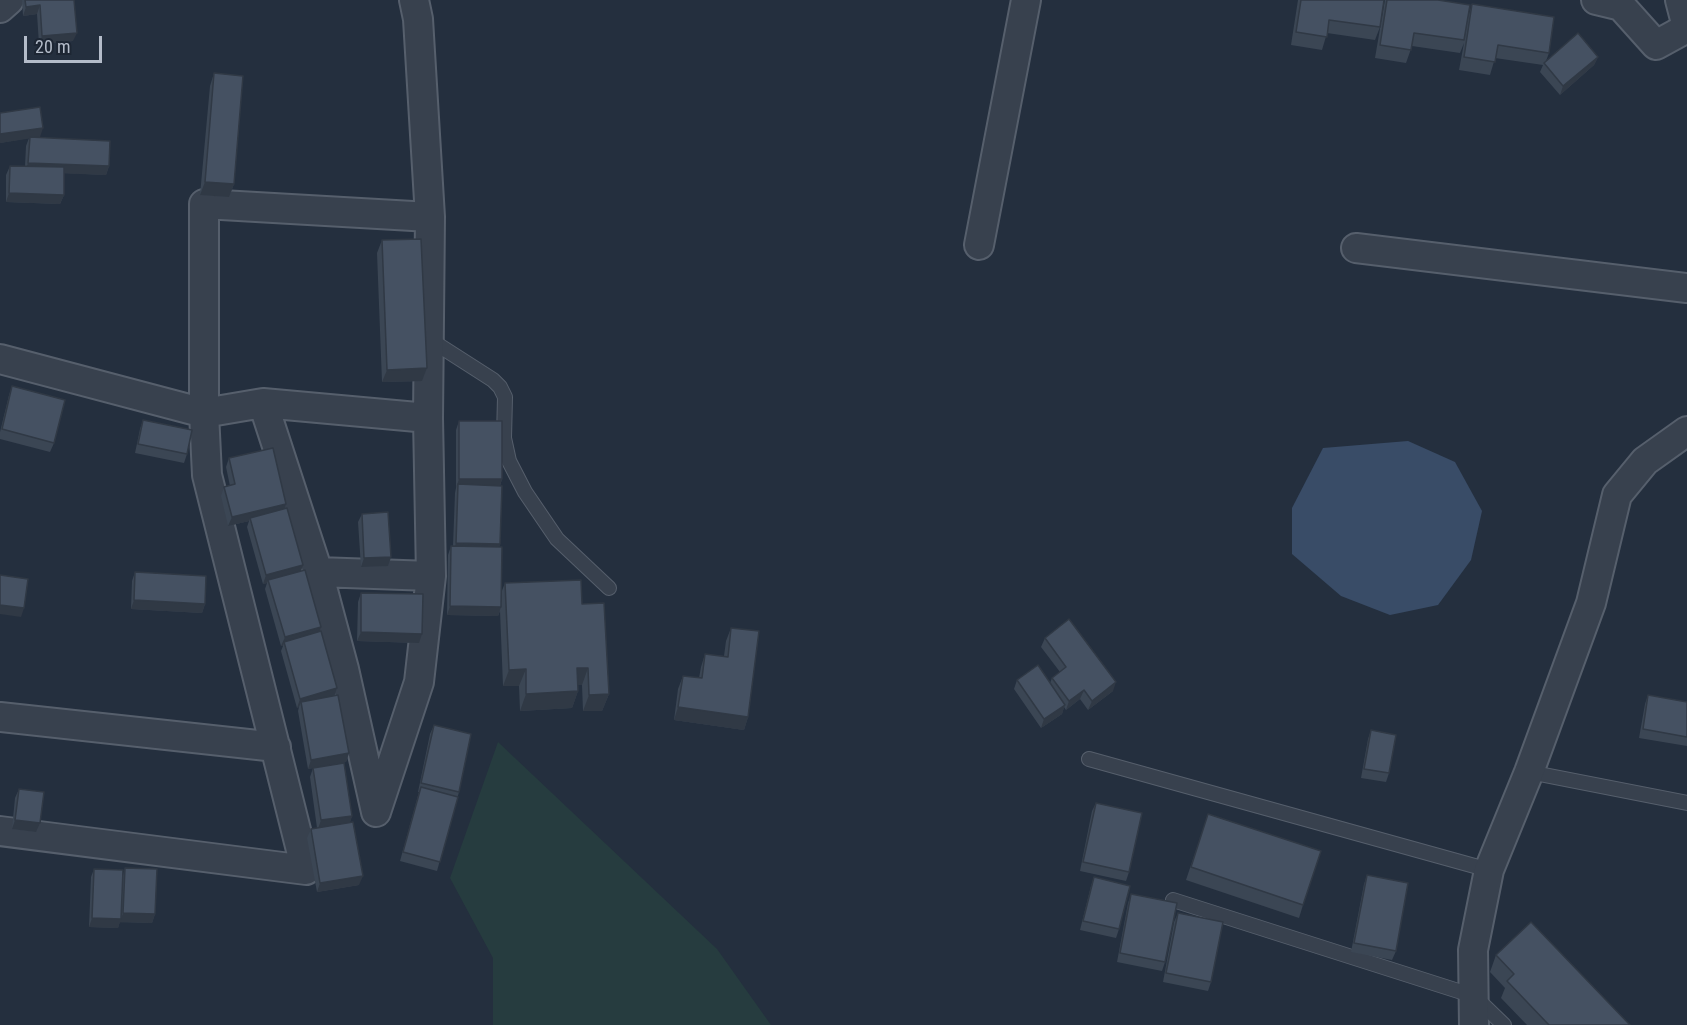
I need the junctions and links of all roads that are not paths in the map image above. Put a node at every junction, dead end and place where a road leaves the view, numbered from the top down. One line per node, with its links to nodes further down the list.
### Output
1 (9, 0): 6 (street)
2 (414, 0): 8 (street)
3 (1026, 0): 9 (street)
4 (1596, 0): 7 (street)
5 (1680, 0): 7 (street)
6 (0, 8)
7 (1687, 28)
8 (430, 217): 12 (street); 15 (street)
9 (979, 245)
10 (1356, 248): 11 (street)
11 (1687, 288)
12 (429, 339): 16 (street); 20 (lane)
13 (0, 359): 15 (street)
14 (263, 403): 15 (street); 16 (street); 18 (street)
15 (204, 413): 22 (street)
16 (428, 418): 19 (street)
17 (1687, 431): 24 (street)
18 (318, 572): 19 (street); 19 (street)
19 (431, 576)
20 (609, 588)
21 (0, 717): 22 (street)
22 (276, 747): 26 (street)
23 (1089, 759): 27 (lane)
24 (1529, 772): 25 (lane); 27 (street)
25 (1687, 803)
26 (0, 831)
27 (1489, 870): 29 (street)
28 (1173, 900): 29 (lane)
29 (1474, 996): 30 (street); 31 (lane)
30 (1474, 1025)
31 (1504, 1025)

